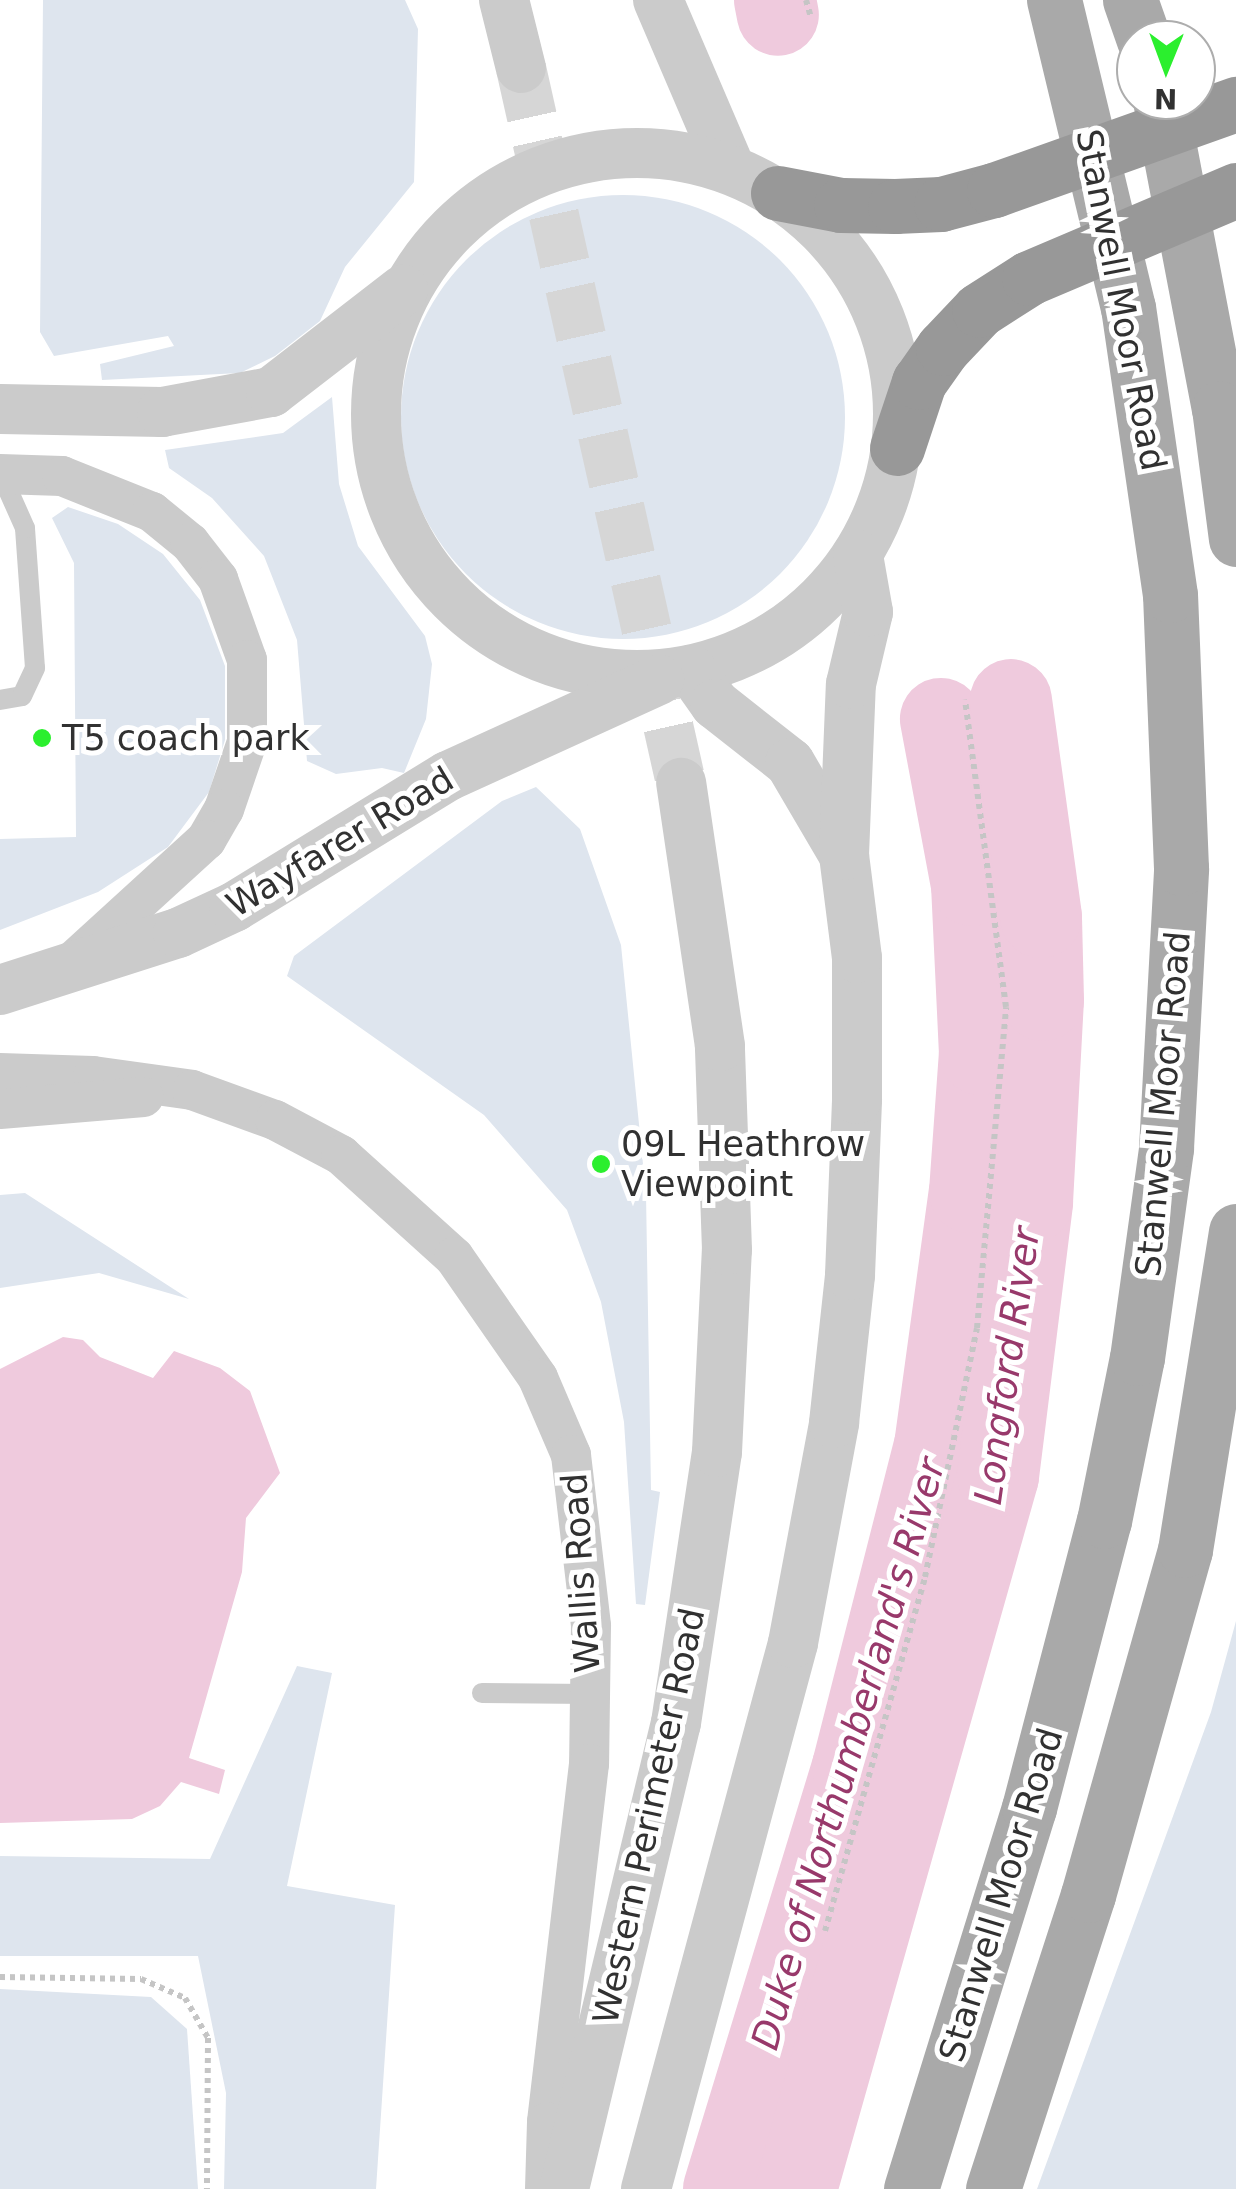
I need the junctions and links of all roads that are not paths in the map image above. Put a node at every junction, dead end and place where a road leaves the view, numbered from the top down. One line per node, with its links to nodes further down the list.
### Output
1 (504, 0): 4 (street)
2 (658, 0): 7 (street)
3 (1054, 0): 31 (main road, Stanwell Moor Road)
4 (521, 68)
5 (1236, 104): 9 (highway, bridge)
6 (1164, 120): 14 (main road, Stanwell Moor Road)
7 (730, 168): 9 (street, Wayfarer Road); 10 (street, Wayfarer Road)
8 (1236, 190): 12 (highway, bridge)
9 (778, 193): 12 (street, Wayfarer Road)
10 (407, 287): 11 (street); 16 (street)
11 (0, 410)
12 (897, 448): 15 (street, Wayfarer Road)
13 (1, 474): 17 (lane); 20 (street)
14 (1236, 539)
15 (858, 555): 16 (street, Wayfarer Road); 19 (street)
16 (682, 672): 19 (street); 20 (street, Wayfarer Road)
17 (0, 700)
18 (681, 783): 29 (street, Western Perimeter Road)
19 (844, 855): 30 (street)
20 (59, 974): 21 (street, Wayfarer Road)
21 (0, 990)
22 (0, 1073): 23 (street, Wallis Road)
23 (192, 1090): 24 (street); 27 (street, Wallis Road)
24 (0, 1109)
25 (1236, 1231): 32 (main road)
26 (482, 1694): 27 (lane)
27 (590, 1694): 28 (street, Wallis Road)
28 (546, 2189)
29 (564, 2189)
30 (646, 2189)
31 (912, 2189)
32 (992, 2189)

